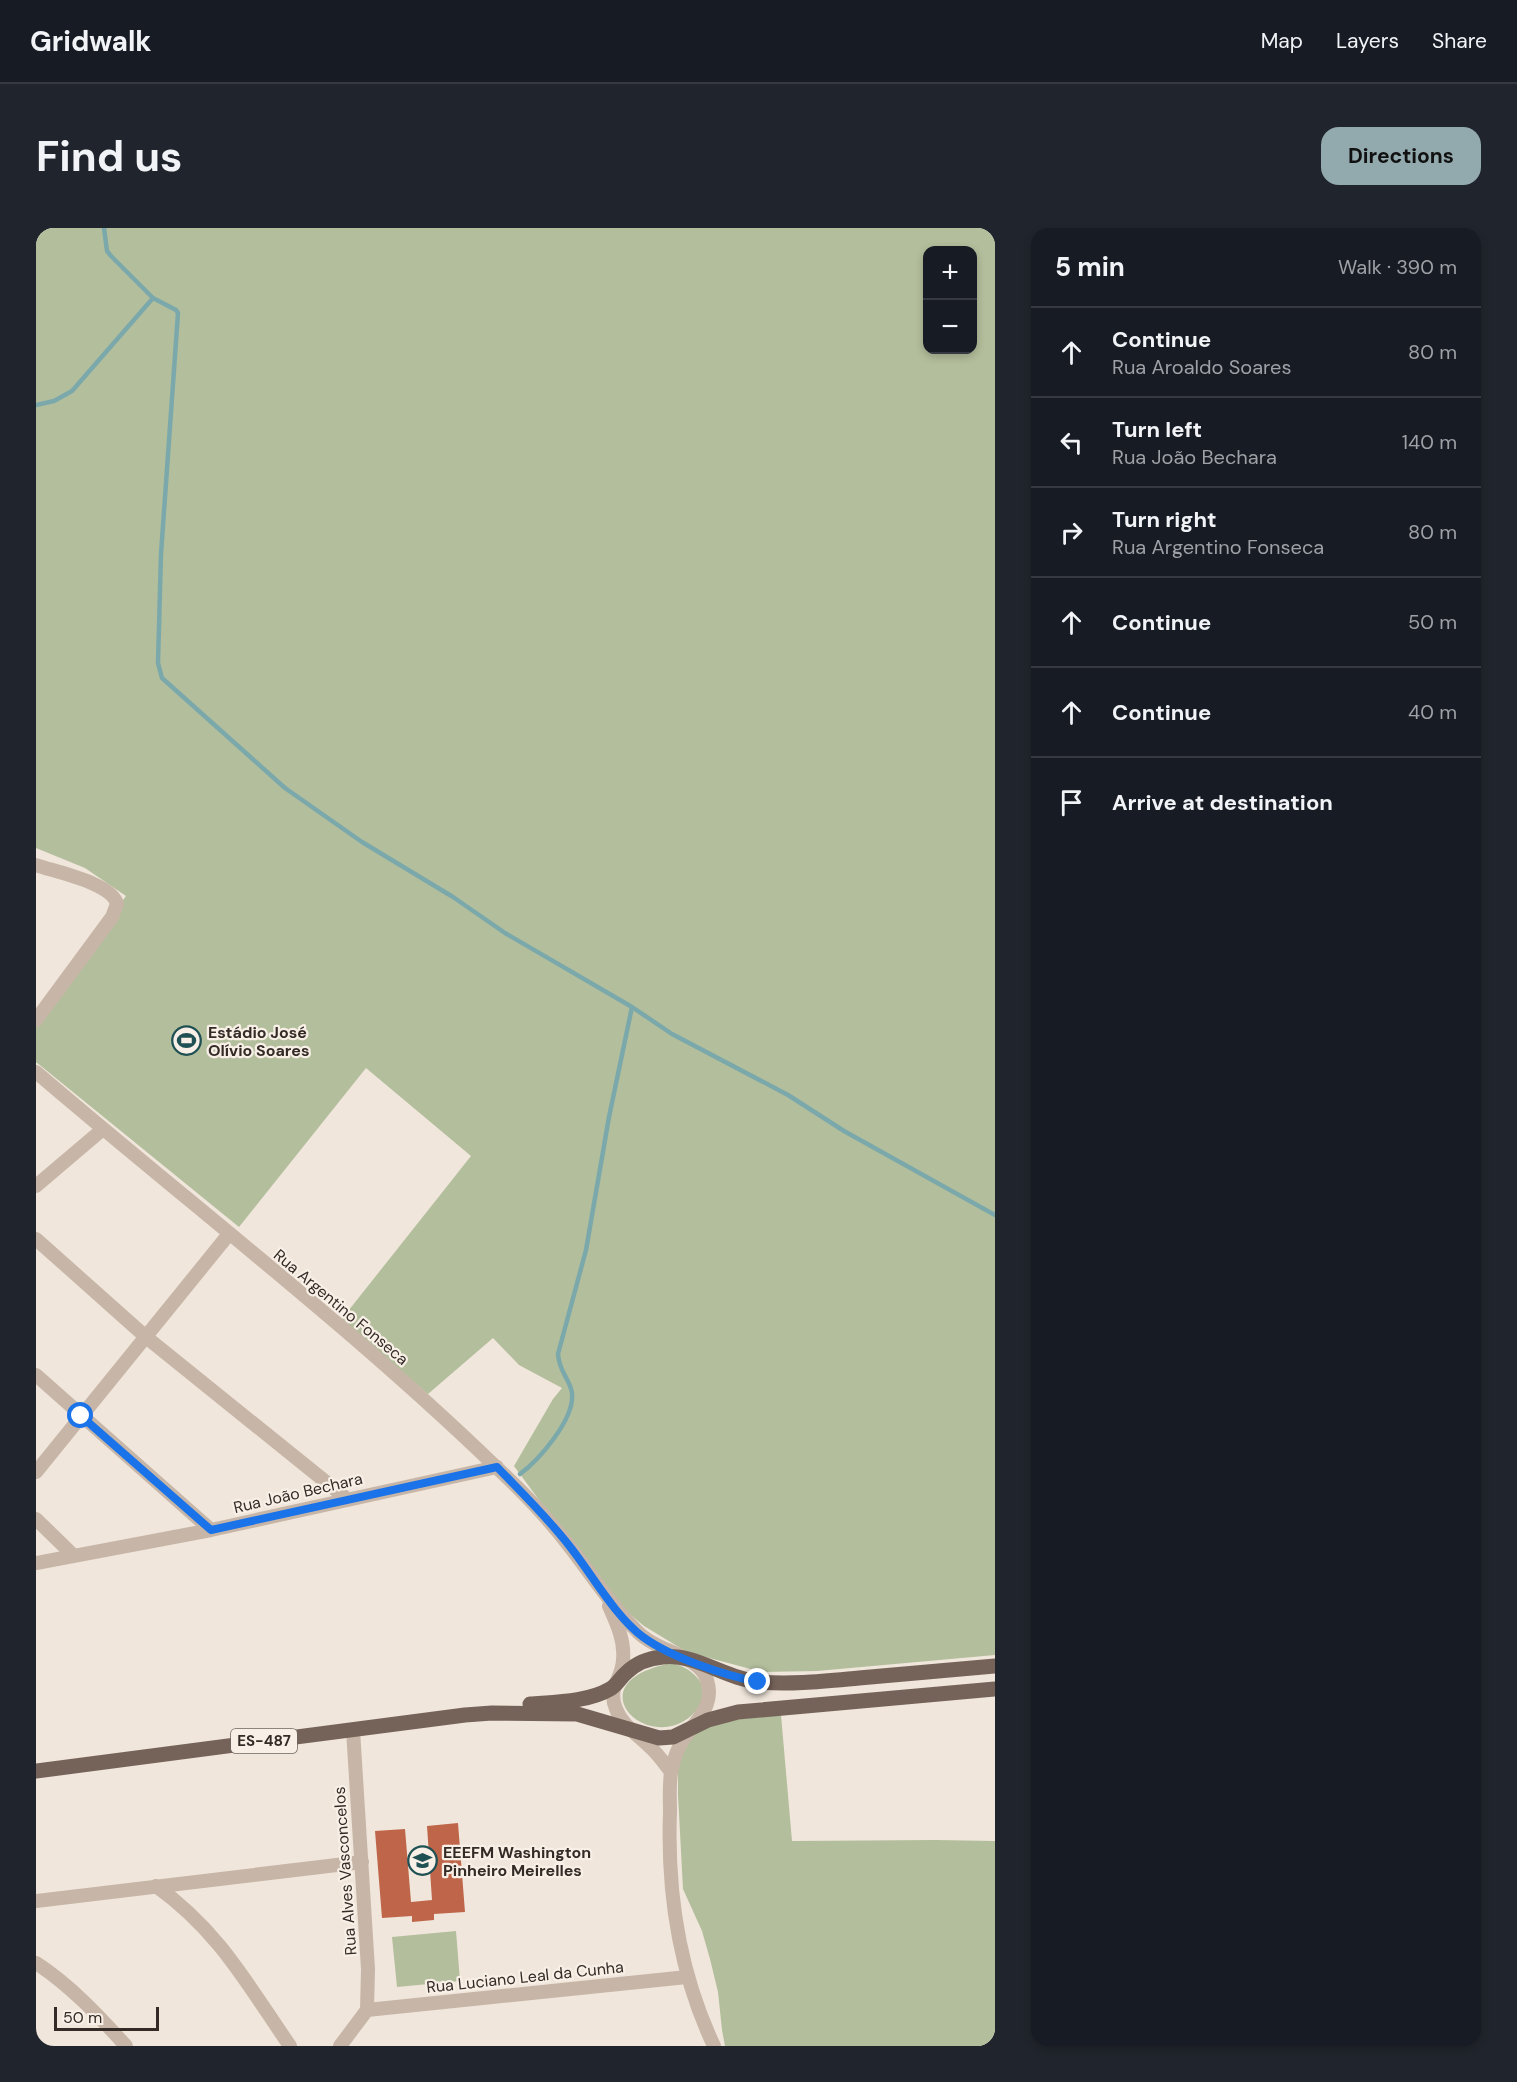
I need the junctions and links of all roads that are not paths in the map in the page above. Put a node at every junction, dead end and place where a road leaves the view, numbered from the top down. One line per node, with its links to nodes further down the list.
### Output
1 (36, 865): 2 (street)
2 (36, 1020)
3 (36, 1072): 4 (street, Rua Argentino Fonseca)
4 (103, 1129): 5 (street); 6 (street, Rua Argentino Fonseca)
5 (36, 1186)
6 (229, 1234): 8 (street); 11 (street, Rua Argentino Fonseca)
7 (36, 1239): 8 (street)
8 (146, 1337): 10 (street); 13 (street)
9 (36, 1375): 10 (street)
10 (81, 1416): 12 (street); 15 (street)
11 (497, 1467): 13 (street, Rua João Bechara); 18 (street, Rua Argentino Fonseca)
12 (36, 1472)
13 (347, 1499): 15 (street, Rua João Bechara)
14 (36, 1518): 16 (street)
15 (211, 1530): 16 (street, Rua João Bechara)
16 (74, 1556): 17 (street, Rua João Bechara)
17 (36, 1563)
18 (601, 1590): 19 (street); 21 (street)
19 (680, 1656): 20 (main road, ES-487); 21 (main road, ES-487); 24 (street)
20 (995, 1666)
21 (613, 1688): 23 (main road, ES-487); 26 (street)
22 (995, 1689): 24 (main road, ES-487)
23 (492, 1713): 25 (main road, ES-487); 26 (main road, ES-487)
24 (692, 1728): 26 (main road, ES-487); 28 (street)
25 (353, 1730): 27 (main road, ES-487); 29 (street, Rua Alves Vasconcelos)
26 (632, 1731): 28 (street)
27 (36, 1771)
28 (671, 1772): 33 (street)
29 (362, 1862): 30 (street); 34 (street, Rua Alves Vasconcelos)
30 (156, 1886): 31 (street); 36 (street)
31 (36, 1901)
32 (36, 1963): 35 (street)
33 (687, 1977): 34 (street, Rua Luciano Leal da Cunha); 38 (street)
34 (367, 2010): 37 (street)
35 (126, 2046)
36 (290, 2046)
37 (340, 2046)
38 (714, 2046)

